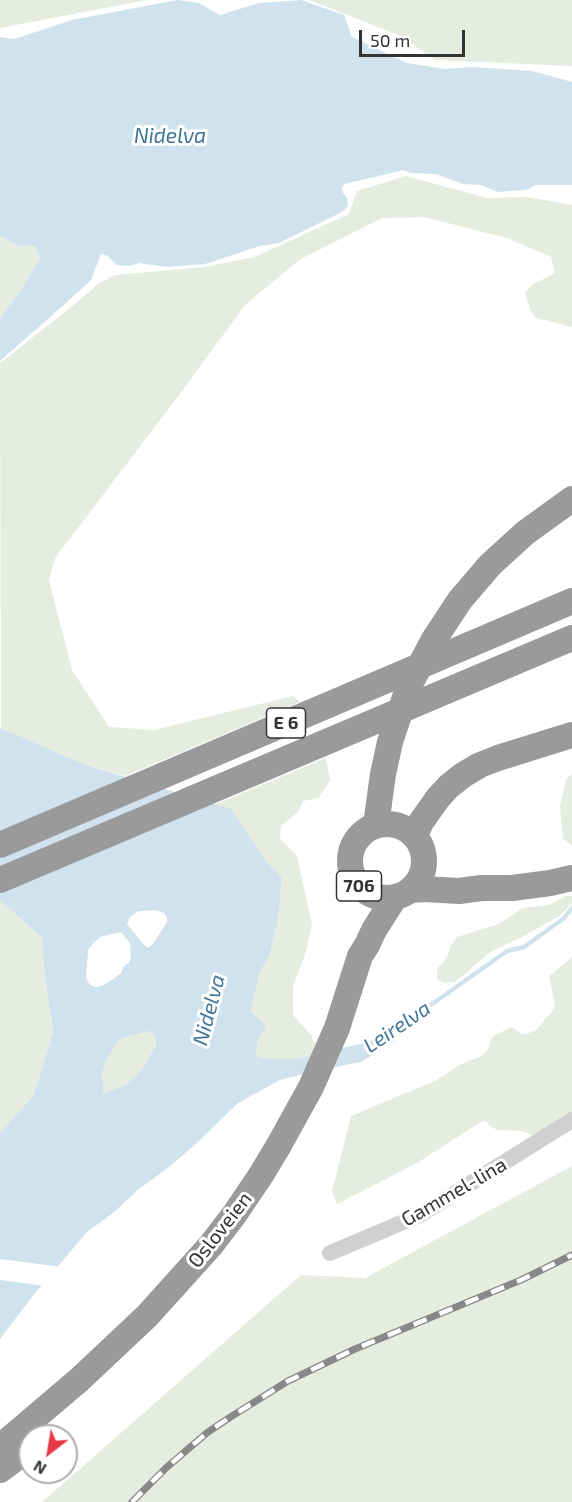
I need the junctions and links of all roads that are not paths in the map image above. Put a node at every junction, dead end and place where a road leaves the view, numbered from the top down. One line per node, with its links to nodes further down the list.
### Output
1 (572, 499): 5 (highway)
2 (572, 601): 6 (highway, E 6, bridge)
3 (572, 638): 9 (highway, E 6, bridge)
4 (572, 735): 7 (highway)
5 (376, 825): 7 (highway, 706); 10 (highway, 706)
6 (0, 844)
7 (419, 847): 11 (highway, 706); 12 (highway, 706)
8 (572, 878): 11 (highway, 706)
9 (0, 880)
10 (358, 884): 12 (highway, 706); 13 (highway, Osloveien / 706)
11 (481, 888): 12 (highway, 706)
12 (403, 894): 13 (highway, Osloveien / 706)
13 (360, 956): 16 (highway, Osloveien / 706)
14 (572, 1120): 15 (street, Gammel-lina)
15 (330, 1253)
16 (79, 1380): 17 (highway); 18 (highway, 706); 19 (highway, Osloveien / 706)
17 (0, 1422)
18 (44, 1424)
19 (0, 1447)
20 (18, 1455): 21 (highway)
21 (0, 1470)

